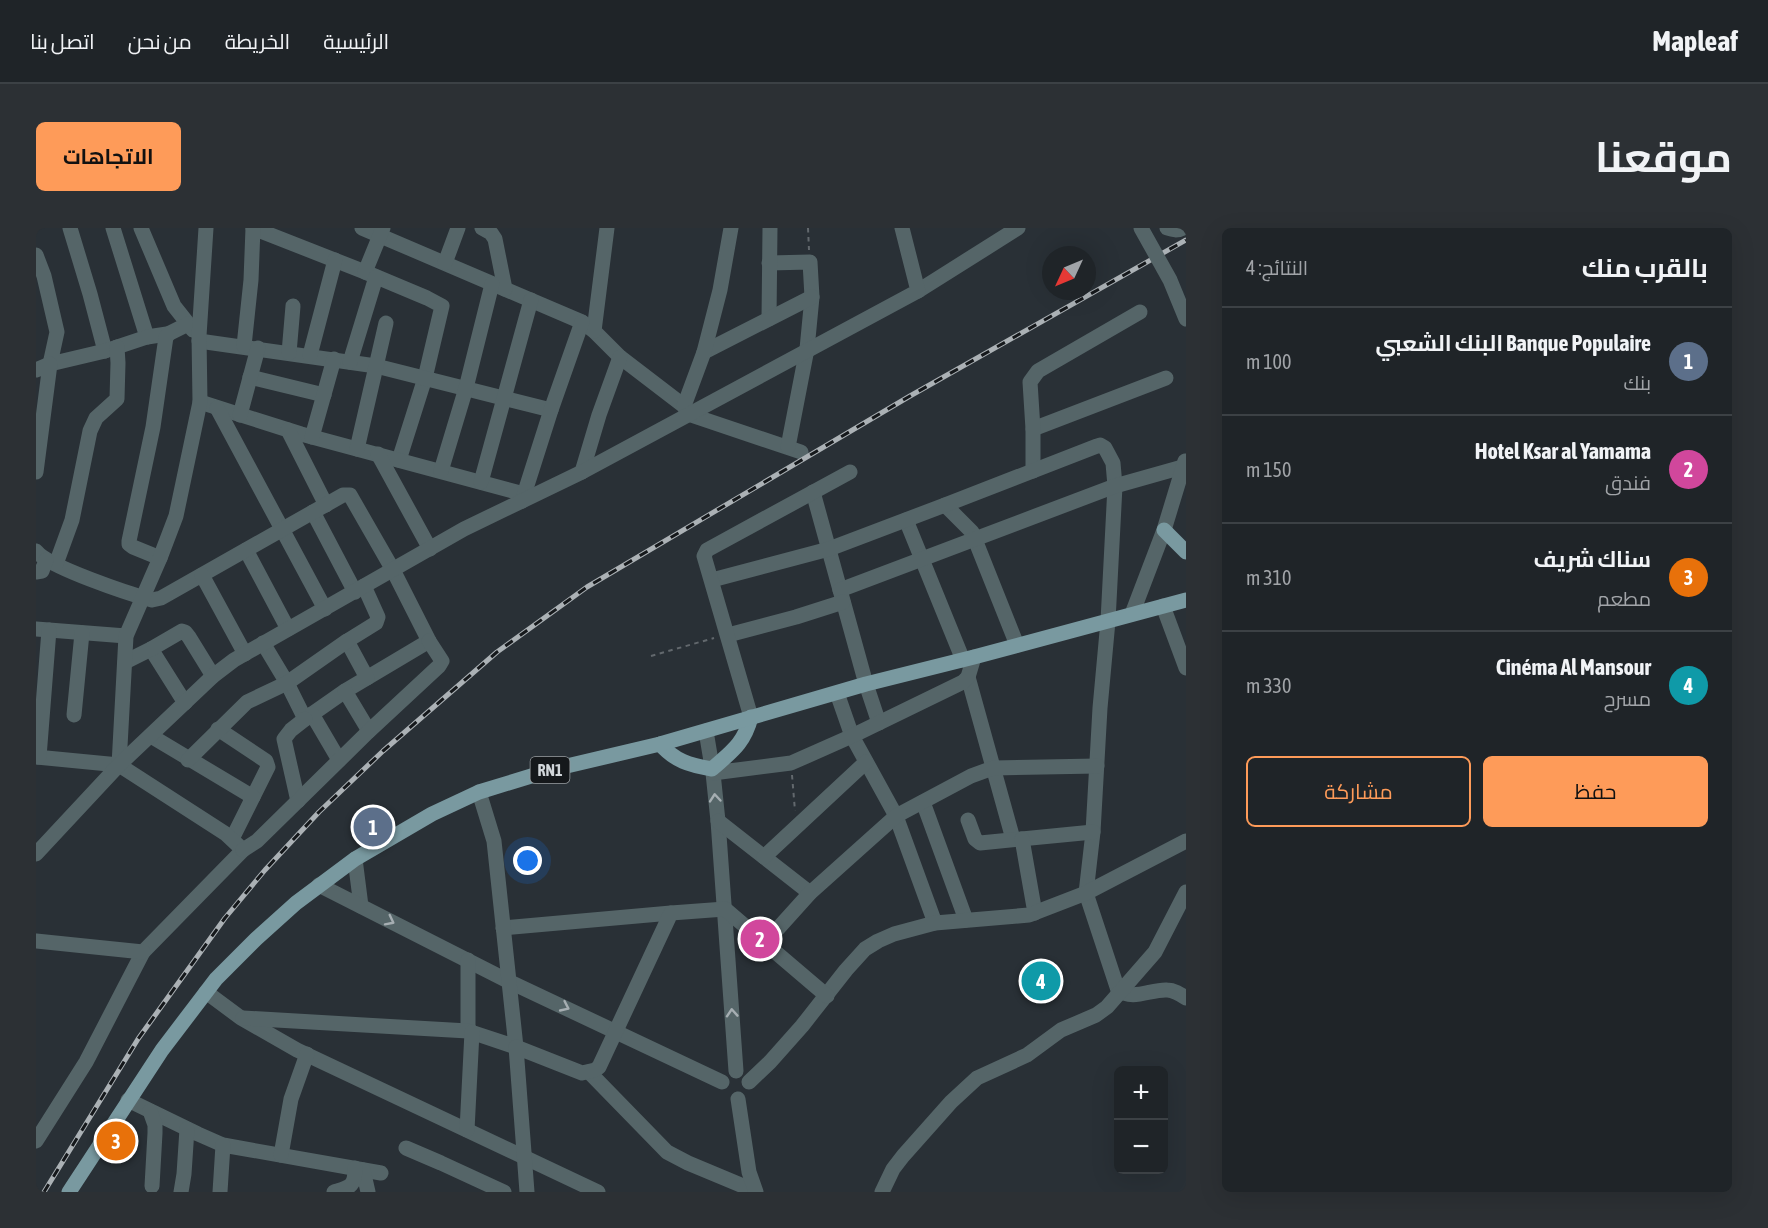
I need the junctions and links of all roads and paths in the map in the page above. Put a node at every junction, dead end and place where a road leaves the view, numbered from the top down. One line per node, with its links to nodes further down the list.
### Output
1 (70, 228): 40 (street)
2 (113, 228): 37 (street)
3 (141, 228): 34 (street)
4 (206, 228): 38 (street)
5 (253, 228): 20 (street); 39 (street)
6 (362, 228): 18 (street)
7 (458, 228): 23 (street)
8 (482, 228): 25 (street)
9 (607, 228): 35 (street)
10 (730, 228): 43 (street)
11 (770, 228): 22 (street)
12 (808, 228): 21 (path)
13 (902, 228): 26 (street)
14 (1018, 228): 26 (street)
15 (1141, 228): 32 (street, bridge)
16 (1167, 228): 17 (street)
17 (1182, 228)
18 (382, 232): 23 (street); 24 (street)
19 (36, 255): 49 (street)
20 (335, 260): 24 (street); 44 (street)
21 (810, 262): 22 (street); 27 (street)
22 (769, 263): 31 (street)
23 (445, 264): 25 (street)
24 (370, 274): 47 (street); 51 (street)
25 (499, 286): 28 (street); 53 (street)
26 (918, 291): 41 (street)
27 (812, 297): 31 (street); 41 (street)
28 (531, 300): 35 (street); 55 (street)
29 (293, 306): 42 (street)
30 (1140, 312): 61 (street)
31 (769, 319): 43 (street)
32 (1186, 319)
33 (386, 323): 48 (street)
34 (188, 324): 36 (street); 38 (street)
35 (588, 327): 45 (street); 58 (street)
36 (167, 334): 37 (street); 87 (street)
37 (147, 337): 40 (street)
38 (199, 338): 39 (street); 56 (street)
39 (251, 347): 42 (street); 50 (street)
40 (111, 349): 49 (street); 89 (street)
41 (807, 350): 59 (street); 59 (street)
42 (289, 352): 44 (street)
43 (704, 352): 59 (street)
44 (310, 356): 46 (street)
45 (620, 357): 59 (street); 71 (street)
46 (334, 359): 47 (street); 54 (street)
47 (350, 362): 48 (street)
48 (376, 366): 51 (street); 64 (street)
49 (43, 367): 70 (street)
50 (250, 377): 54 (street); 60 (street)
51 (425, 378): 53 (street); 66 (street)
52 (1166, 378): 61 (street)
53 (466, 388): 55 (street); 68 (street)
54 (324, 395): 63 (street)
55 (504, 398): 58 (street); 73 (street)
56 (200, 402): 57 (street); 87 (street)
57 (217, 408): 60 (street); 80 (street)
58 (551, 410): 76 (street)
59 (686, 410): 71 (street)
60 (240, 415): 62 (street)
61 (1033, 429): 69 (street)
62 (288, 430): 63 (street); 78 (street)
63 (312, 437): 64 (street)
64 (357, 449): 65 (street)
65 (378, 454): 66 (street); 83 (street)
66 (399, 460): 68 (street)
67 (1185, 464): 74 (street); 81 (street)
68 (441, 471): 73 (street)
69 (1033, 471): 74 (street); 77 (street)
70 (36, 472)
71 (582, 472): 76 (street)
72 (850, 472): 75 (street)
73 (481, 482): 76 (street)
74 (1115, 486): 82 (street); 100 (street)
75 (813, 492): 84 (street); 92 (street)
76 (523, 498): 83 (street)
77 (945, 506): 79 (street); 82 (street)
78 (319, 508): 80 (street); 90 (street); 93 (street)
79 (906, 520): 84 (street); 88 (street)
80 (282, 530): 85 (street); 98 (street)
81 (1164, 530): 86 (main road); 99 (street)
82 (975, 538): 88 (street); 109 (street)
83 (430, 549): 90 (street)
84 (829, 549): 92 (street); 94 (street)
85 (246, 550): 91 (street); 101 (street)
86 (1186, 552)
87 (160, 558): 95 (street)
88 (922, 559): 94 (street); 113 (street)
89 (43, 562): 95 (street)
90 (393, 570): 93 (street); 107 (street)
91 (202, 575): 95 (street); 111 (street)
92 (712, 580): 104 (street)
93 (359, 589): 98 (street); 106 (street)
94 (842, 596): 104 (street); 120 (street)
95 (144, 598): 105 (street)
96 (1186, 600): 97 (main road, RN1)
97 (1163, 606): 99 (main road, RN1); 115 (street)
98 (325, 609): 101 (street)
99 (1132, 614): 100 (main road, RN1)
100 (1108, 621): 109 (main road, RN1); 140 (street)
101 (288, 629): 108 (street)
102 (43, 630): 103 (street); 134 (street)
103 (82, 633): 105 (street); 124 (street)
104 (728, 635): 112 (path); 126 (street)
105 (126, 636): 114 (street)
106 (347, 641): 118 (street); 119 (street)
107 (429, 641): 118 (street); 129 (street)
108 (264, 643): 111 (street); 119 (street)
109 (1017, 645): 113 (main road, RN1)
110 (151, 650): 114 (street); 116 (street); 123 (street)
111 (245, 654): 116 (street)
112 (651, 656)
113 (968, 658): 117 (street); 120 (main road, RN1)
114 (125, 662): 139 (street)
115 (1186, 668)
116 (213, 676): 123 (street)
117 (968, 677): 127 (street); 141 (street)
118 (367, 678): 121 (street)
119 (286, 682): 125 (street); 128 (street)
120 (866, 684): 122 (main road, RN1); 127 (street)
121 (345, 691): 125 (street); 129 (street)
122 (837, 693): 126 (main road, RN1); 132 (street)
123 (185, 703): 131 (street)
124 (74, 715)
125 (309, 717): 136 (street); 145 (street)
126 (751, 717): 130 (main road, RN1); 142 (main road)
127 (879, 723): 132 (street)
128 (218, 729): 135 (street); 144 (street)
129 (369, 730): 136 (street)
130 (706, 731): 133 (main road, RN1); 142 (street)
131 (151, 736): 135 (street); 139 (street)
132 (852, 736): 137 (street); 138 (street)
133 (660, 744): 142 (main road); 143 (main road, RN1)
134 (37, 757): 139 (street)
135 (188, 760): 144 (street)
136 (339, 760): 145 (street)
137 (866, 762): 147 (street); 150 (street)
138 (791, 763): 142 (street); 150 (path)
139 (118, 765): 154 (street); 155 (street)
140 (1097, 766): 141 (street); 151 (street)
141 (993, 768): 146 (street); 152 (street)
142 (712, 771): 149 (street, one-way to 142)
143 (480, 792): 157 (main road, RN1); 168 (street)
144 (253, 797): 154 (street)
145 (298, 801): 154 (street)
146 (923, 802): 147 (street); 166 (street)
147 (896, 816): 160 (street); 167 (street)
148 (968, 820): 152 (street)
149 (718, 821): 156 (street); 163 (street)
150 (796, 826): 156 (street)
151 (1093, 832): 152 (street); 161 (street)
152 (1018, 839): 165 (street)
153 (1186, 841): 161 (street)
154 (238, 845): 171 (street)
155 (36, 854)
156 (764, 857): 160 (street)
157 (356, 859): 158 (main road, RN1); 162 (street)
158 (319, 885): 162 (street); 175 (main road, RN1)
159 (1186, 892): 174 (street)
160 (810, 893): 170 (street)
161 (1086, 894): 165 (street); 174 (street)
162 (361, 906): 172 (street, one-way to 172)
163 (725, 909): 164 (street); 170 (street); 183 (street, one-way to 163)
164 (671, 913): 168 (street); 180 (street)
165 (1035, 913): 166 (street)
166 (966, 920): 167 (street)
167 (935, 923): 176 (street)
168 (503, 928): 173 (street)
169 (36, 941): 171 (street)
170 (765, 943): 176 (street)
171 (143, 952): 192 (street)
172 (468, 960): 173 (street); 179 (street)
173 (508, 981): 180 (street, one-way to 180); 181 (street)
174 (1120, 991): 177 (street); 209 (street)
175 (206, 992): 178 (street); 187 (main road, RN1)
176 (827, 996): 186 (street)
177 (1186, 998)
178 (241, 1018): 179 (street); 182 (street)
179 (470, 1031): 181 (street); 191 (street)
180 (617, 1031): 184 (street); 185 (street)
181 (516, 1047): 184 (street); 196 (street)
182 (307, 1054): 191 (street); 195 (street)
183 (736, 1071): 185 (street); 186 (street)
184 (589, 1072): 208 (street)
185 (722, 1082): 188 (street)
186 (749, 1082): 188 (street)
187 (128, 1100): 189 (street); 200 (main road, RN1)
188 (738, 1100): 208 (street)
189 (150, 1111): 190 (street); 199 (street)
190 (187, 1129): 193 (street); 201 (street)
191 (467, 1130): 196 (street)
192 (36, 1141)
193 (223, 1145): 195 (street); 202 (street)
194 (406, 1148): 205 (street)
195 (281, 1155): 197 (street)
196 (524, 1157): 206 (street); 207 (street)
197 (359, 1169): 198 (street); 203 (street); 204 (street)
198 (381, 1173)
199 (152, 1186)
200 (73, 1191)
201 (181, 1192)
202 (220, 1192)
203 (334, 1192)
204 (368, 1192)
205 (504, 1192)
206 (527, 1192)
207 (598, 1192)
208 (755, 1192)
209 (882, 1192)

